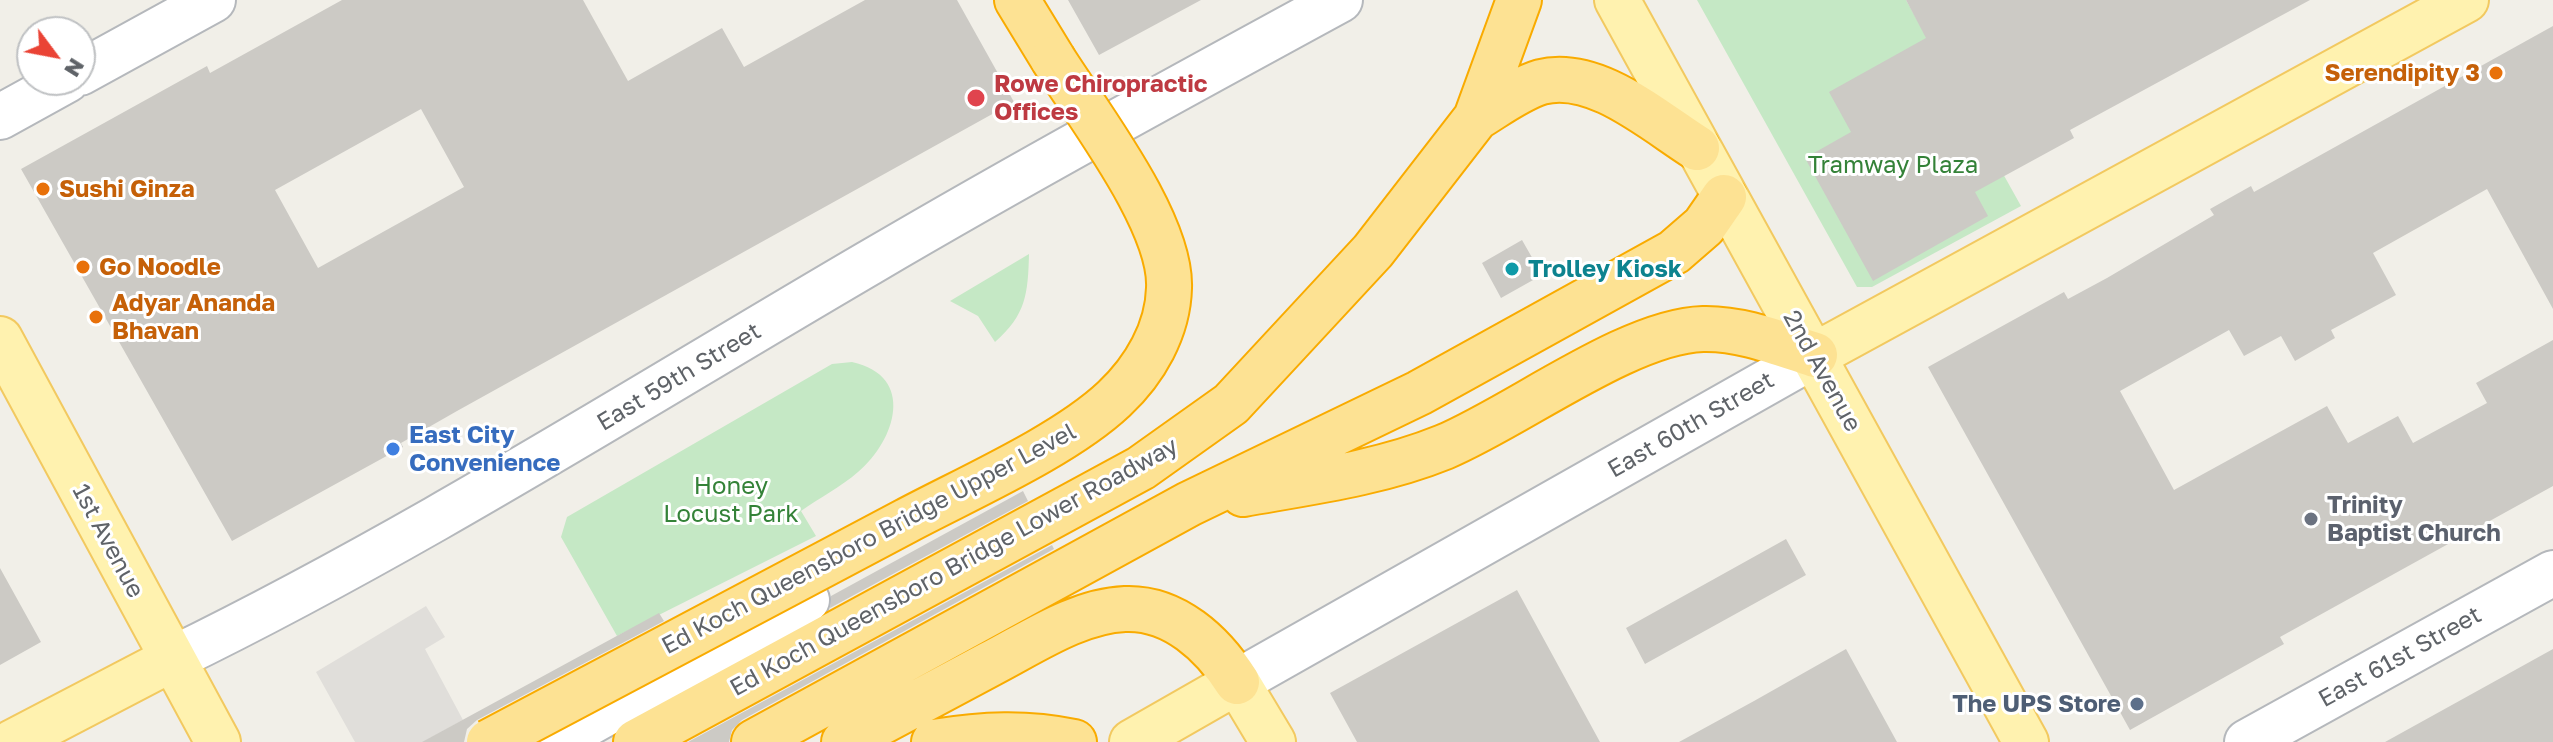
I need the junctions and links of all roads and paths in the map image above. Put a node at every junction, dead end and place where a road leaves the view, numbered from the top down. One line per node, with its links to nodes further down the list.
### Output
1 (213, 0): 7 (street)
2 (1017, 0): 22 (highway, Ed Koch Queensboro Bridge Upper Level, bridge)
3 (1340, 0): 18 (street, East 59th Street)
4 (1519, 0): 10 (highway)
5 (1617, 0): 11 (main road, 2nd Avenue)
6 (2466, 0): 14 (main road, East 60th Street)
7 (96, 64)
8 (38, 96): 9 (street)
9 (0, 117)
10 (1476, 118): 11 (highway); 24 (highway, Ed Koch Queensboro Bridge Lower Roadway)
11 (1697, 148): 12 (main road, 2nd Avenue)
12 (1724, 197): 14 (main road, 2nd Avenue); 15 (highway)
13 (0, 339): 18 (main road, 1st Avenue)
14 (1815, 355): 15 (highway); 19 (street, East 60th Street); 31 (main road, 2nd Avenue)
15 (1189, 504): 25 (highway)
16 (2553, 573): 32 (street, East 61st Street)
17 (807, 600): 23 (street)
18 (172, 659): 20 (main road, East 59th Street); 21 (main road, 1st Avenue)
19 (1237, 682): 26 (highway); 29 (main road, East 60th Street); 30 (main road)
20 (13, 742)
21 (218, 742)
22 (489, 742)
23 (555, 742)
24 (636, 742)
25 (754, 742)
26 (844, 742)
27 (934, 742): 28 (highway)
28 (1074, 742)
29 (1132, 742)
30 (1273, 742)
31 (2026, 742)
32 (2247, 742)

